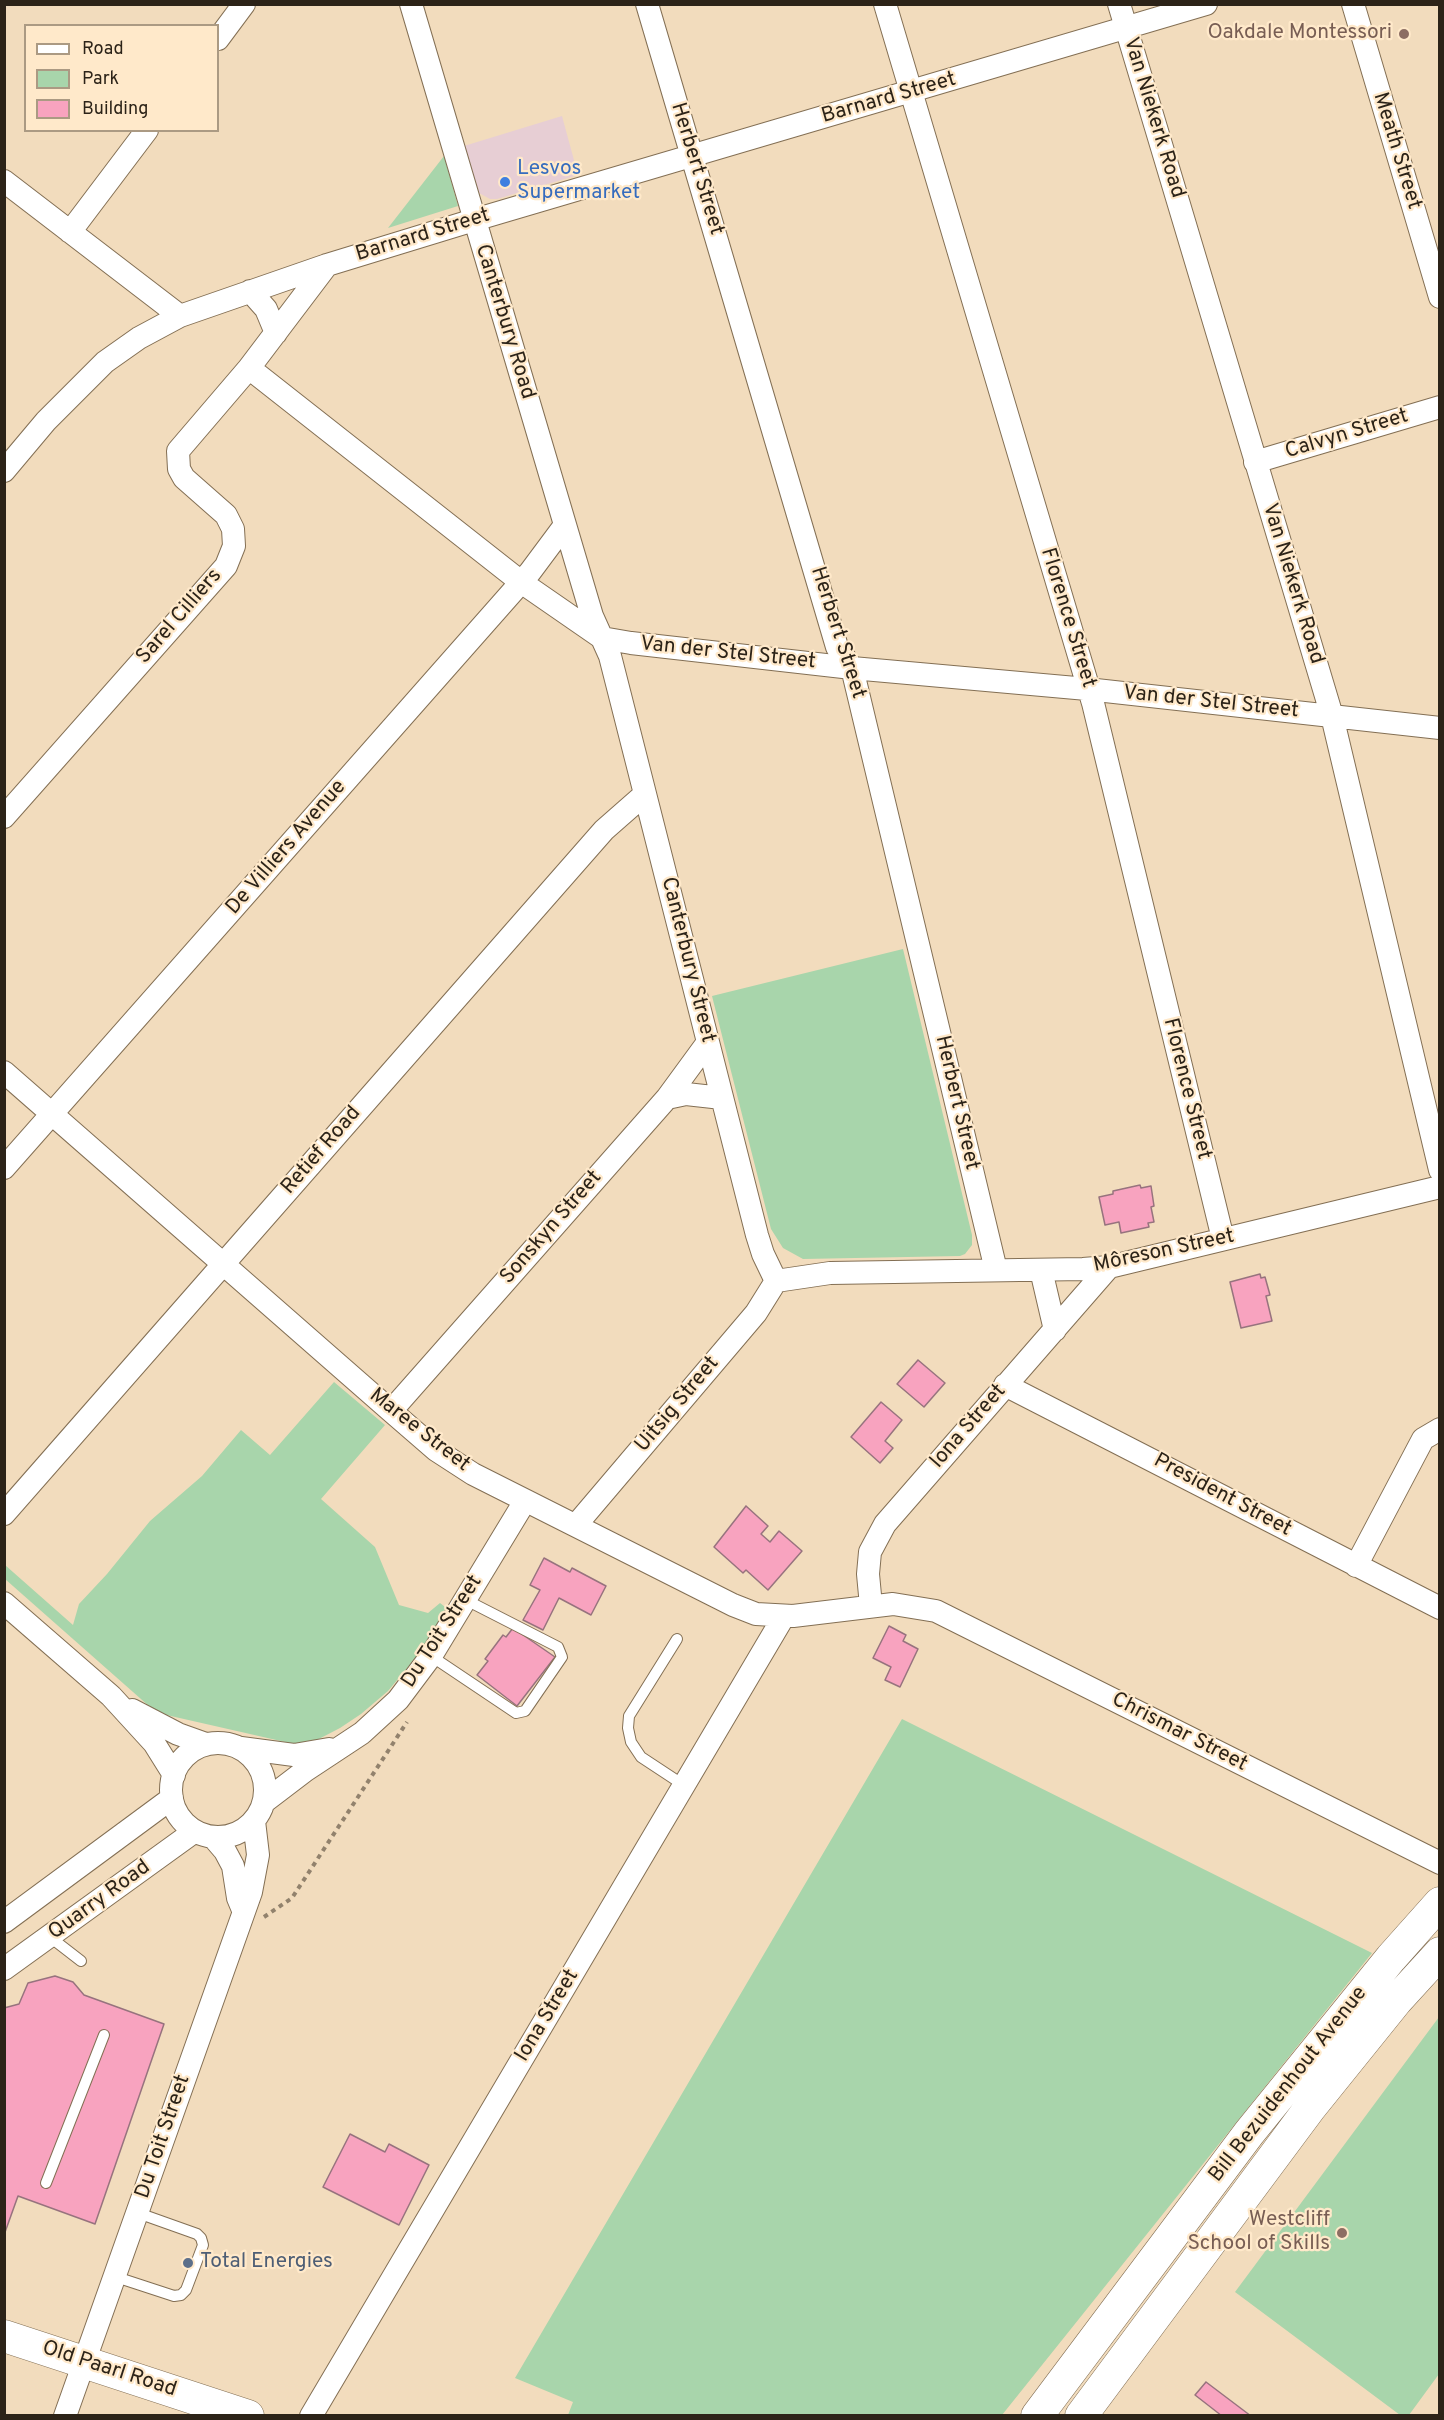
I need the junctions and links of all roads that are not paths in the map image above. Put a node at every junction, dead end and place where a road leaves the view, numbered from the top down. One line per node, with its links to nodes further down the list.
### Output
1 (244, 4): 9 (street)
2 (411, 4): 14 (street, Canterbury Road)
3 (647, 4): 12 (street, Herbert Street)
4 (885, 4): 10 (street, Florence Street)
5 (1119, 4): 8 (street, Van Niekerk Road)
6 (1206, 4): 8 (street, Barnard Street)
7 (1353, 4): 18 (street, Meath Street)
8 (1126, 29): 10 (street, Barnard Street); 23 (street, Van Niekerk Road)
9 (219, 38)
10 (911, 92): 12 (street, Barnard Street); 29 (street, Florence Street)
11 (145, 132): 15 (street)
12 (692, 157): 14 (street, Barnard Street); 28 (street, Herbert Street)
13 (4, 181): 15 (street)
14 (474, 220): 16 (street, Barnard Street); 25 (street, Canterbury Road)
15 (70, 232): 19 (street)
16 (327, 265): 17 (street, Barnard Street); 20 (street, Sarel Cilliers)
17 (250, 291): 19 (street, Barnard Street); 20 (street)
18 (1440, 297)
19 (180, 316): 24 (street, Barnard Street)
20 (276, 333): 21 (street, Sarel Cilliers)
21 (249, 368): 26 (street, Van der Stel Street); 33 (street, Sarel Cilliers)
22 (1440, 407): 23 (street, Calvyn Street)
23 (1255, 462): 30 (street, Van Niekerk Road)
24 (4, 471)
25 (565, 525): 26 (street, De Villiers Avenue); 27 (street, Canterbury Road)
26 (521, 582): 27 (street, Van der Stel Street); 39 (street, De Villiers Avenue)
27 (602, 638): 28 (street, Van der Stel Street); 32 (street, Canterbury Street)
28 (852, 668): 29 (street, Van der Stel Street); 46 (street, Herbert Street)
29 (1087, 689): 30 (street, Van der Stel Street); 43 (street, Florence Street)
30 (1332, 716): 31 (street, Van der Stel Street); 41 (street, Van Niekerk Road)
31 (1440, 728)
32 (645, 794): 34 (street, Canterbury Street); 44 (street, Retief Road)
33 (4, 817)
34 (708, 1042): 36 (street, Canterbury Street); 37 (street, Sonskyn Street)
35 (4, 1072): 39 (street, Maree Street)
36 (716, 1075): 37 (street); 38 (street, Canterbury Street)
37 (667, 1098): 38 (street); 51 (street, Sonskyn Street)
38 (722, 1098): 48 (street, Canterbury Street)
39 (52, 1114): 40 (street, De Villiers Avenue); 44 (street, Maree Street)
40 (4, 1168)
41 (1440, 1170)
42 (1440, 1188): 43 (street, Môreson Street)
43 (1223, 1239): 45 (street, Môreson Street)
44 (224, 1263): 51 (street, Maree Street); 54 (street, Retief Road)
45 (1109, 1267): 47 (street, Môreson Street); 49 (street, Iona Street)
46 (996, 1270): 47 (street, Môreson Street); 48 (street, Môreson Street)
47 (1041, 1270): 49 (street)
48 (776, 1281): 55 (street, Uitsig Street)
49 (1055, 1330): 50 (street, Iona Street)
50 (1005, 1385): 56 (street, President Street); 59 (street, Iona Street)
51 (391, 1411): 53 (street, Maree Street)
52 (1440, 1428): 56 (street)
53 (525, 1501): 55 (street, Maree Street); 57 (street, Du Toit Street)
54 (4, 1514)
55 (576, 1525): 62 (street, Maree Street)
56 (1356, 1566): 61 (street, President Street)
57 (466, 1600): 64 (street, Du Toit Street); 64 (lane)
58 (4, 1603): 65 (street)
59 (871, 1606): 60 (street, Maree Street); 62 (street, Maree Street)
60 (918, 1606): 74 (street, Chrismar Street)
61 (1440, 1608)
62 (784, 1617): 70 (street, Iona Street)
63 (677, 1639): 70 (lane)
64 (431, 1656): 67 (street, Du Toit Street)
65 (111, 1696): 66 (street); 69 (street)
66 (206, 1744): 68 (street); 69 (street)
67 (341, 1746): 68 (street, Du Toit Street); 72 (street, Du Toit Street)
68 (239, 1747): 72 (street)
69 (174, 1775): 71 (street)
70 (685, 1786): 90 (street, Iona Street)
71 (172, 1798): 73 (street); 77 (street, Quarry Road)
72 (259, 1812): 73 (street); 76 (street, Du Toit Street)
73 (204, 1834): 76 (street); 78 (street, Quarry Road)
74 (1440, 1863)
75 (1440, 1903): 91 (main road, Bill Bezuidenhout Avenue)
76 (249, 1916): 84 (street, Du Toit Street)
77 (4, 1922)
78 (50, 1937): 80 (lane); 81 (street, Quarry Road)
79 (1440, 1953): 92 (main road, Bill Bezuidenhout Avenue)
80 (81, 1961)
81 (4, 1969)
82 (104, 2035): 83 (lane)
83 (46, 2183)
84 (138, 2213): 85 (street, Du Toit Street); 85 (lane)
85 (116, 2277): 87 (street, Du Toit Street)
86 (4, 2336): 87 (main road, Old Paarl Road)
87 (85, 2363): 88 (street, Du Toit Street); 89 (main road, Old Paarl Road)
88 (65, 2415)
89 (248, 2415)
90 (311, 2415)
91 (1037, 2415)
92 (1081, 2415)

